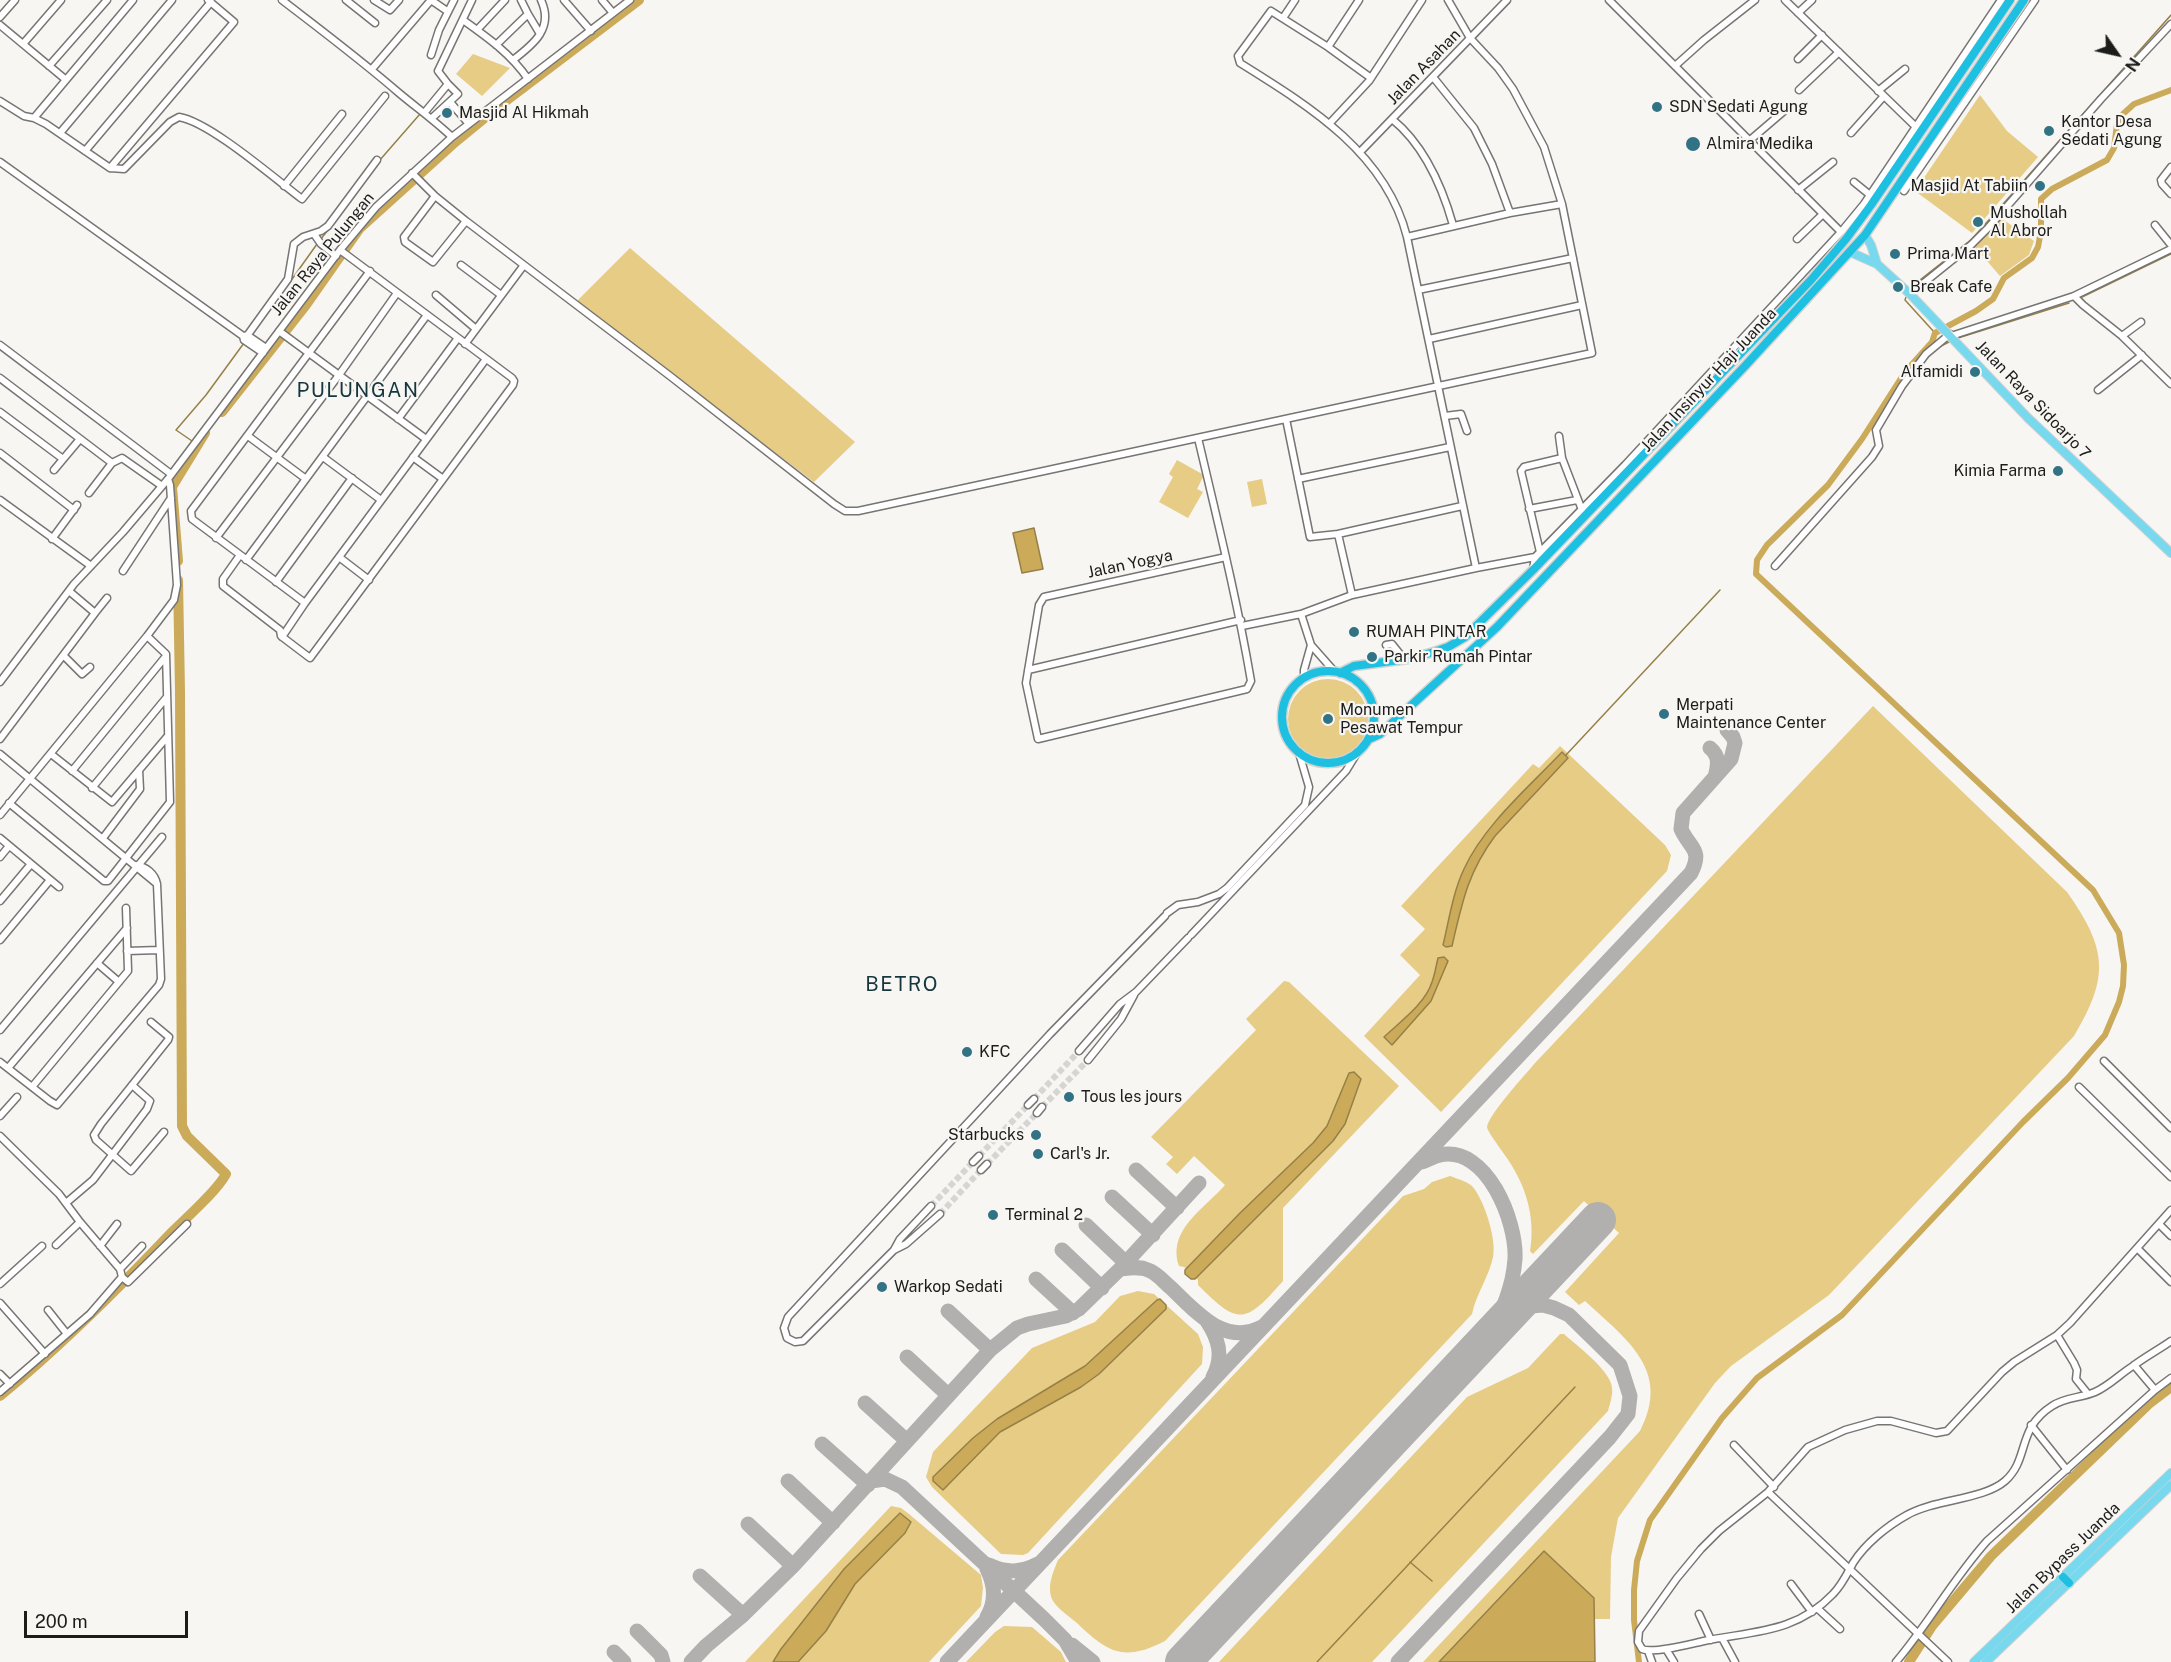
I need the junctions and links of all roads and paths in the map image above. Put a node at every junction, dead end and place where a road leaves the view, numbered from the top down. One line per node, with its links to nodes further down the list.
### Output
1 (15, 0): 37 (street)
2 (61, 0): 49 (street)
3 (107, 0): 56 (street)
4 (133, 0): 62 (street)
5 (172, 0): 82 (street)
6 (282, 0): 58 (street)
7 (346, 0): 40 (street)
8 (374, 0): 9 (street)
9 (399, 0)
10 (431, 0): 33 (street); 58 (street)
11 (454, 0): 33 (street)
12 (472, 0): 39 (street)
13 (506, 0): 43 (street)
14 (521, 0): 36 (street)
15 (541, 0): 45 (street)
16 (564, 0): 44 (street)
17 (602, 0): 34 (street)
18 (630, 0): 34 (street, Jalan Raya Pulungan)
19 (1295, 0): 38 (street)
20 (1359, 0): 51 (street)
21 (1422, 0): 61 (street)
22 (1448, 0): 48 (street)
23 (1507, 0): 48 (street, Jalan Asahan)
24 (1609, 0): 57 (street)
25 (1755, 0): 57 (street)
26 (1785, 0): 35 (street)
27 (1812, 0): 35 (street)
28 (2001, 0): 47 (street, Jalan Insinyur Haji Juanda)
29 (2010, 0): 47 (highway, Jalan Insinyur Haji Juanda)
30 (2024, 0): 73 (highway, Jalan Insinyur Haji Juanda)
31 (2035, 0): 97 (street)
32 (209, 1): 86 (street); 92 (street)
33 (447, 11): 53 (street)
34 (612, 13): 44 (street, Jalan Raya Pulungan)
35 (1798, 13): 46 (street)
36 (528, 14): 45 (street); 50 (street)
37 (0, 17)
38 (1283, 18): 51 (street); 79 (street)
39 (463, 20): 43 (street); 64 (street)
40 (375, 22)
41 (2171, 24): 124 (street)
42 (0, 25): 49 (street)
43 (477, 30): 50 (street)
44 (591, 31): 63 (street, Jalan Raya Pulungan)
45 (540, 34): 55 (street)
46 (1822, 35): 52 (street); 54 (street)
47 (1981, 36): 71 (highway, Jalan Insinyur Haji Juanda); 81 (street, Jalan Insinyur Haji Juanda)
48 (1470, 38): 60 (street, Jalan Asahan); 101 (street)
49 (23, 44): 56 (street)
50 (496, 45): 55 (street)
51 (1328, 46): 61 (street)
52 (1839, 52): 65 (street); 66 (street)
53 (431, 55)
54 (1798, 58)
55 (513, 60): 63 (street)
56 (49, 66): 62 (street)
57 (1675, 66): 85 (street)
58 (372, 69): 74 (street)
59 (1905, 69): 66 (street)
60 (1433, 77): 78 (street, Jalan Asahan); 103 (street)
61 (1371, 78): 79 (street)
62 (65, 79): 76 (street)
63 (528, 79): 80 (street, Jalan Raya Pulungan)
64 (448, 84): 70 (street); 74 (street)
65 (1799, 90)
66 (1878, 91): 68 (street)
67 (385, 96): 95 (street)
68 (1884, 96): 81 (street); 83 (street)
69 (0, 101): 76 (street)
70 (450, 102): 77 (street); 80 (street)
71 (1938, 105): 73 (highway); 102 (highway, Jalan Insinyur Haji Juanda)
72 (1784, 111): 85 (street)
73 (1948, 111): 110 (highway, Jalan Insinyur Haji Juanda)
74 (425, 112): 77 (street)
75 (342, 114): 95 (street)
76 (34, 118): 82 (street)
77 (432, 118): 84 (street)
78 (1392, 119): 87 (street, Jalan Asahan); 106 (street)
79 (1330, 123): 87 (street)
80 (469, 124): 84 (street, Jalan Raya Pulungan)
81 (1915, 126): 99 (street, Jalan Insinyur Haji Juanda)
82 (60, 133): 86 (street)
83 (1851, 133)
84 (451, 138): 93 (street, Jalan Raya Pulungan)
85 (1749, 141): 96 (street)
86 (85, 151): 92 (street)
87 (1360, 152): 111 (street)
88 (377, 160): 109 (street)
89 (0, 162): 135 (street)
90 (1833, 162): 96 (street)
91 (2171, 167): 98 (street)
92 (110, 168): 95 (street)
93 (416, 177): 100 (street); 114 (street, Jalan Raya Pulungan)
94 (1854, 182): 99 (street)
95 (284, 186)
96 (1798, 190): 104 (street)
97 (1904, 191)
98 (2171, 194)
99 (1870, 195): 102 (street, Jalan Insinyur Haji Juanda)
100 (435, 196): 105 (street); 105 (street)
101 (1562, 204): 103 (street); 116 (street)
102 (1868, 205): 108 (street, Jalan Insinyur Haji Juanda); 121 (highway, Jalan Insinyur Haji Juanda)
103 (1510, 213): 106 (street)
104 (1823, 214): 108 (street); 112 (street)
105 (466, 221): 119 (street)
106 (1453, 225): 111 (street)
107 (2155, 225): 113 (street)
108 (1841, 232): 121 (street, Jalan Insinyur Haji Juanda)
109 (314, 234): 114 (street); 135 (street)
110 (1865, 235): 115 (highway, Jalan Insinyur Haji Juanda); 117 (main road, Jalan Raya Sidoarjo 7)
111 (1407, 237): 122 (street)
112 (1797, 239)
113 (2171, 247): 127 (street)
114 (339, 252): 120 (street); 132 (street, Jalan Raya Pulungan)
115 (1850, 252): 117 (main road, Jalan Raya Sidoarjo 7); 145 (highway, Jalan Insinyur Haji Juanda)
116 (1574, 258): 122 (street); 128 (street)
117 (1877, 264): 124 (main road, Jalan Raya Sidoarjo 7)
118 (460, 265): 126 (street)
119 (524, 265): 126 (street); 159 (street)
120 (370, 272): 123 (street); 141 (street)
121 (1807, 277): 143 (highway, Jalan Insinyur Haji Juanda); 184 (street, Jalan Insinyur Haji Juanda)
122 (1418, 290): 137 (street)
123 (397, 293): 129 (street); 146 (street)
124 (1910, 294): 133 (main road, Jalan Raya Sidoarjo 7)
125 (436, 295): 131 (street)
126 (501, 296): 131 (street)
127 (2074, 296): 133 (street); 134 (street)
128 (1582, 305): 137 (street); 149 (street)
129 (427, 315): 136 (street); 151 (street)
130 (2141, 322): 134 (street)
131 (476, 329): 138 (street)
132 (283, 333): 140 (street, Jalan Raya Pulungan); 141 (street)
133 (1950, 334): 189 (main road, Jalan Raya Sidoarjo 7); 196 (street)
134 (2122, 336): 142 (street)
135 (247, 338): 140 (street)
136 (458, 338): 138 (street); 154 (street)
137 (1430, 339): 149 (street)
138 (465, 344): 144 (street)
139 (0, 345): 171 (street)
140 (265, 350): 171 (street, Jalan Raya Pulungan)
141 (309, 352): 146 (street); 157 (street)
142 (2142, 355): 148 (street); 150 (street)
143 (1736, 357): 145 (highway); 188 (highway, Jalan Insinyur Haji Juanda)
144 (486, 359): 160 (street); 174 (street)
145 (1745, 366): 193 (highway, Jalan Insinyur Haji Juanda)
146 (339, 375): 151 (street); 165 (street)
147 (0, 378): 161 (street)
148 (2171, 384)
149 (1442, 385): 153 (street); 155 (street)
150 (2098, 390)
151 (367, 397): 154 (street); 164 (street)
152 (0, 412): 168 (street)
153 (1445, 416): 156 (street); 162 (street)
154 (398, 419): 160 (street)
155 (1286, 419): 159 (street); 175 (street)
156 (1467, 431)
157 (248, 436): 165 (street); 186 (street)
158 (1559, 436): 167 (street)
159 (1198, 438): 192 (street)
160 (426, 439): 166 (street)
161 (80, 440): 168 (street); 169 (street)
162 (1450, 447): 175 (street); 182 (street)
163 (0, 453): 187 (street)
164 (323, 456): 172 (street); 173 (street)
165 (277, 457): 173 (street); 186 (street)
166 (413, 457): 174 (street); 180 (street)
167 (1562, 458): 181 (street); 183 (street)
168 (63, 459): 170 (street)
169 (112, 463): 176 (street); 177 (street)
170 (54, 470)
171 (169, 474): 176 (street, Jalan Raya Pulungan); 178 (street)
172 (352, 478): 180 (street); 201 (street)
173 (306, 479): 194 (street)
174 (443, 479): 200 (street)
175 (1298, 479): 185 (street)
176 (160, 484): 195 (street, Jalan Raya Pulungan)
177 (89, 493)
178 (171, 497): 199 (street); 209 (street)
179 (0, 500): 187 (street)
180 (381, 500): 191 (street)
181 (1577, 500): 183 (street); 184 (street)
182 (1462, 506): 185 (street); 197 (street)
183 (1529, 509): 190 (street)
184 (1582, 510): 190 (street, Jalan Insinyur Haji Juanda)
185 (1338, 534): 203 (street)
186 (216, 537): 194 (street)
187 (52, 539): 195 (street)
188 (1554, 549): 193 (highway); 198 (highway, Jalan Insinyur Haji Juanda)
189 (2170, 549)
190 (1538, 554): 197 (street); 198 (street)
191 (339, 557): 200 (street); 205 (street)
192 (1226, 557): 208 (street); 217 (street, Jalan Yogya)
193 (1563, 557): 224 (highway, Jalan Insinyur Haji Juanda)
194 (243, 558): 201 (street); 210 (street)
195 (89, 565): 202 (street, Jalan Raya Pulungan)
196 (1775, 566)
197 (1476, 568): 203 (street)
198 (1533, 570): 215 (highway, Jalan Insinyur Haji Juanda)
199 (123, 571)
200 (369, 580): 210 (street)
201 (276, 582): 205 (street)
202 (69, 591): 206 (street); 220 (street, Jalan Raya Pulungan)
203 (1352, 595): 207 (street)
204 (107, 598): 206 (street)
205 (305, 603): 210 (street)
206 (95, 613): 213 (street)
207 (1301, 614): 208 (street); 211 (street)
208 (1241, 623): 217 (street); 217 (street)
209 (147, 636): 214 (street); 228 (street)
210 (282, 637)
211 (1311, 645): 218 (street); 219 (street)
212 (1386, 645): 215 (street)
213 (64, 656): 216 (street); 223 (street)
214 (166, 656): 221 (street); 230 (street)
215 (1408, 659): 218 (highway, Jalan Insinyur Haji Juanda)
216 (90, 667)
217 (1028, 670)
218 (1337, 672): 219 (highway); 224 (highway)
219 (1304, 678): 225 (highway)
220 (0, 682)
221 (166, 698): 222 (street); 232 (street)
222 (167, 737): 229 (street); 240 (street)
223 (0, 739)
224 (1369, 739): 226 (highway)
225 (1299, 753): 226 (highway); 292 (street)
226 (1357, 753): 252 (street)
227 (0, 754): 231 (street)
228 (51, 754): 230 (street); 231 (street)
229 (140, 770): 232 (street); 237 (street)
230 (72, 771): 232 (street)
231 (30, 780): 233 (street); 237 (street)
232 (92, 788)
233 (9, 803): 234 (street); 240 (street)
234 (0, 815)
235 (162, 837): 240 (street)
236 (0, 838): 238 (street)
237 (103, 838): 240 (street)
238 (9, 846): 239 (street); 241 (street)
239 (0, 857)
240 (134, 863): 248 (street); 254 (street)
241 (31, 864): 242 (street); 244 (street)
242 (50, 880): 243 (street); 247 (street)
243 (59, 887)
244 (0, 901)
245 (126, 908): 246 (street)
246 (127, 928): 249 (street); 250 (street)
247 (0, 940)
248 (159, 950): 249 (street); 261 (street)
249 (127, 951): 251 (street)
250 (96, 963): 251 (street); 259 (street)
251 (119, 982): 261 (street)
252 (1136, 992): 255 (street); 256 (street)
253 (151, 1022): 260 (street)
254 (0, 1030)
255 (1079, 1051)
256 (1088, 1059)
257 (2104, 1061): 269 (street)
258 (0, 1062): 259 (street)
259 (8, 1068): 261 (street)
260 (132, 1085): 272 (street); 272 (street)
261 (32, 1087)
262 (2079, 1087): 277 (street)
263 (17, 1097): 268 (street)
264 (1034, 1099): 265 (street)
265 (1028, 1105)
266 (1042, 1107): 267 (street)
267 (1036, 1113)
268 (0, 1116)
269 (2171, 1128)
270 (164, 1132): 272 (street)
271 (0, 1137): 278 (street)
272 (112, 1153): 278 (street)
273 (979, 1156): 274 (street)
274 (973, 1162)
275 (987, 1164): 276 (street)
276 (981, 1170)
277 (2171, 1177)
278 (66, 1203): 282 (street)
279 (931, 1206): 292 (street)
280 (2171, 1210): 285 (street)
281 (940, 1214): 292 (street)
282 (80, 1222): 287 (street); 289 (street)
283 (117, 1224): 289 (street)
284 (187, 1224): 294 (street)
285 (2159, 1224): 286 (street); 291 (street)
286 (2171, 1236)
287 (56, 1245)
288 (42, 1246): 296 (street)
289 (100, 1246): 293 (street)
290 (142, 1246): 293 (street)
291 (2137, 1248): 295 (street); 300 (street)
292 (894, 1250)
293 (120, 1269): 294 (street)
294 (125, 1279): 299 (street)
295 (2171, 1282)
296 (0, 1284)
297 (0, 1303): 302 (street)
298 (48, 1310): 299 (street)
299 (67, 1334): 302 (street)
300 (2057, 1335): 309 (street); 315 (street)
301 (2171, 1341): 303 (street)
302 (45, 1354): 306 (street)
303 (2134, 1365): 307 (street); 309 (street)
304 (0, 1374): 306 (street)
305 (2171, 1378): 307 (street)
306 (10, 1384): 308 (street)
307 (2155, 1390): 312 (street)
308 (0, 1392)
309 (2088, 1394): 310 (street)
310 (2031, 1425): 312 (street); 316 (street)
311 (1734, 1444): 315 (street)
312 (2067, 1470): 322 (street)
313 (2171, 1473): 317 (main road, Jalan Bypass Juanda)
314 (2171, 1485): 317 (main road, Jalan Bypass Juanda)
315 (1771, 1489): 316 (street); 326 (street)
316 (1850, 1570): 319 (street); 322 (street)
317 (2066, 1580): 332 (main road, Jalan Bypass Juanda); 333 (main road, Jalan Bypass Juanda)
318 (1791, 1584): 319 (street)
319 (1815, 1610): 321 (street); 323 (street)
320 (1700, 1614): 324 (street)
321 (1840, 1629)
322 (1919, 1636): 330 (street); 331 (street)
323 (1722, 1638): 324 (street); 329 (street)
324 (1711, 1640): 325 (street)
325 (1666, 1649): 326 (street); 328 (street)
326 (1648, 1651): 327 (street)
327 (1652, 1662)
328 (1674, 1662)
329 (1735, 1662)
330 (1896, 1662)
331 (1948, 1662)
332 (1974, 1662)
333 (1986, 1662)

